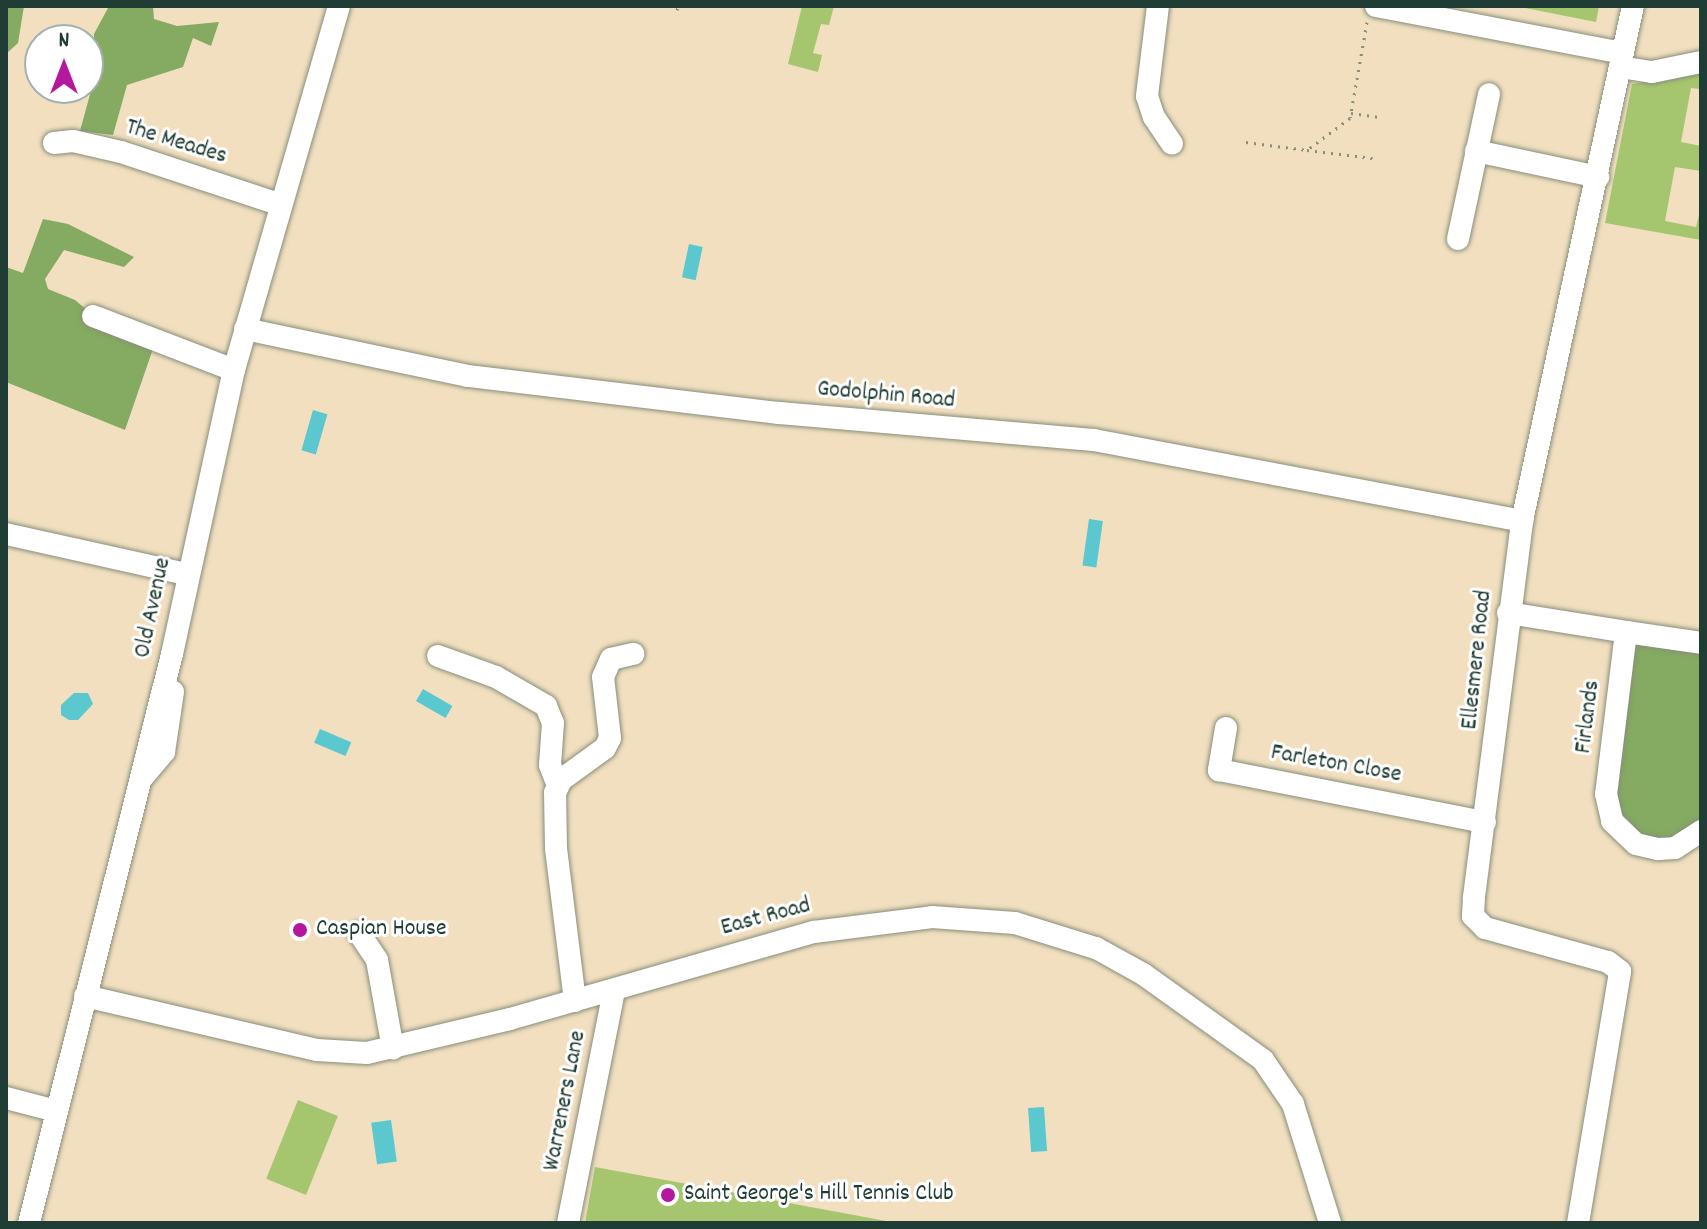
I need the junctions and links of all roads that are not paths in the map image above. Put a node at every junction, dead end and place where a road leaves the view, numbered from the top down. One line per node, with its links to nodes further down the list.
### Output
1 (339, 6): 13 (street, Old Avenue)
2 (1158, 6): 10 (street)
3 (1633, 6): 6 (street, Ellesmere Road)
4 (1377, 10): 5 (street)
5 (1433, 10): 6 (street)
6 (1621, 60): 7 (street); 12 (street, Ellesmere Road)
7 (1701, 62)
8 (1489, 94): 11 (street)
9 (54, 143): 13 (street, The Meades)
10 (1172, 144)
11 (1476, 151): 12 (street); 14 (street)
12 (1598, 177): 18 (street, Ellesmere Road)
13 (281, 205): 16 (street, Old Avenue)
14 (1458, 239)
15 (93, 316): 17 (street)
16 (245, 329): 17 (street, Old Avenue); 18 (street, Godolphin Road)
17 (234, 370): 20 (street, Old Avenue)
18 (1522, 521): 21 (street, Ellesmere Road)
19 (6, 534): 20 (street)
20 (187, 574): 32 (street, Old Avenue)
21 (1508, 613): 22 (street); 28 (street, Ellesmere Road)
22 (1626, 632): 23 (street); 29 (street, Firlands)
23 (1701, 643)
24 (633, 654): 27 (street)
25 (438, 656): 27 (street)
26 (1226, 728): 28 (street, Farleton Close)
27 (558, 786): 33 (street)
28 (1485, 822): 40 (street, Ellesmere Road)
29 (1701, 831)
30 (359, 933): 34 (street)
31 (614, 990): 33 (street, East Road); 38 (street, Warreners Lane); 39 (street, East Road)
32 (85, 996): 34 (street, East Road); 36 (street, Old Avenue)
33 (575, 1001): 34 (street, East Road)
34 (393, 1049)
35 (6, 1098): 36 (street)
36 (56, 1111): 37 (street, Old Avenue)
37 (29, 1223)
38 (568, 1223)
39 (1330, 1223)
40 (1578, 1223)

